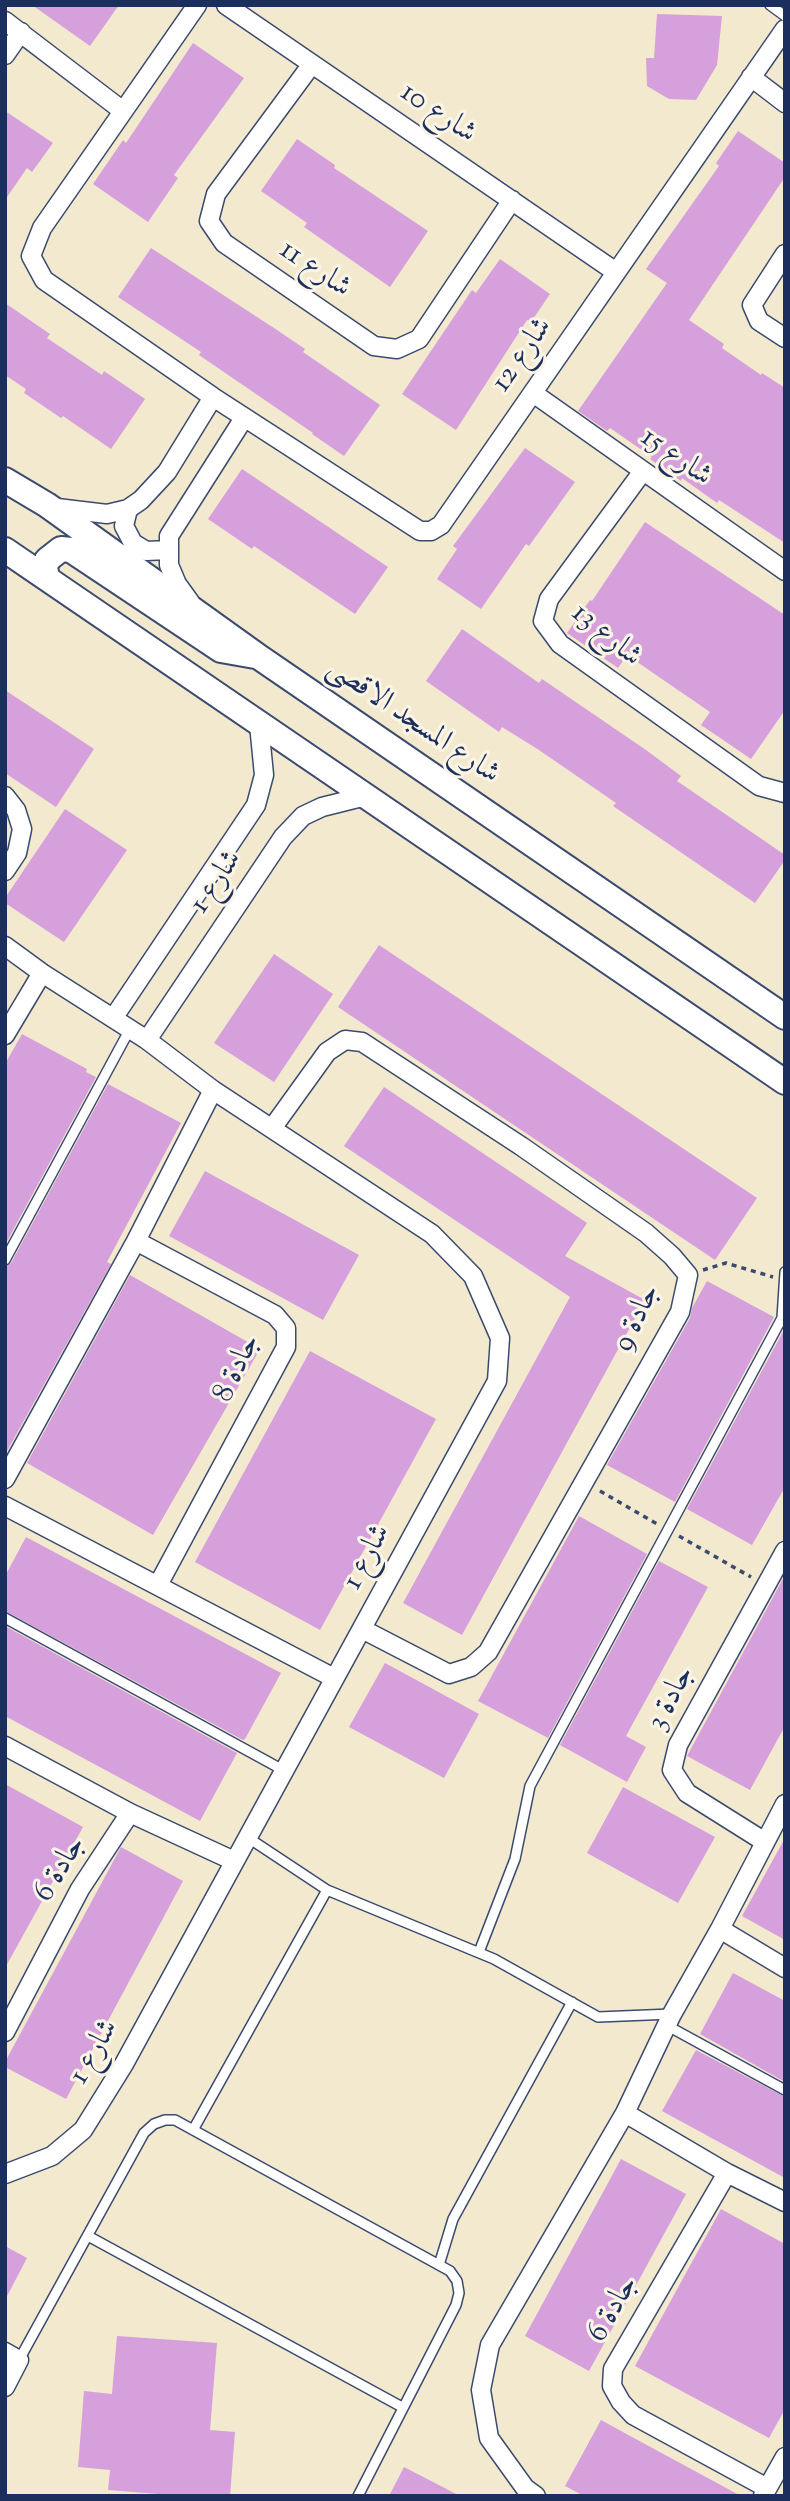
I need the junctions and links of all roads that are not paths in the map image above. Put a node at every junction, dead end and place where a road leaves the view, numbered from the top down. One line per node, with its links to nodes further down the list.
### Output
1 (197, 5): 12 (street, شارع 12)
2 (226, 5): 9 (street, شارع 10)
3 (770, 5): 4 (lane)
4 (785, 16)
5 (5, 21): 7 (street)
6 (785, 29): 10 (street, شارع 12)
7 (21, 32): 8 (street); 12 (street)
8 (5, 55)
9 (312, 64): 13 (street, شارع 10); 13 (street, شارع 11)
10 (751, 77): 11 (street); 15 (street, شارع 12)
11 (785, 103)
12 (123, 111): 18 (street, شارع 12)
13 (512, 200): 15 (street, شارع 10)
14 (785, 254): 16 (street)
15 (616, 272): 17 (street, شارع 12)
16 (785, 338)
17 (533, 393): 19 (street, شارع 12); 20 (street, شارع 15)
18 (213, 397): 19 (street, شارع 12); 23 (street)
19 (244, 418): 25 (street)
20 (643, 471): 26 (street, شارع 15); 31 (street, شارع 13)
21 (5, 481): 22 (main road, شارع المسجد الاقصى)
22 (47, 505): 23 (street); 28 (main road, شارع المسجد الاقصى)
23 (128, 509): 25 (street)
24 (5, 550): 27 (main road)
25 (168, 550): 28 (street)
26 (785, 570)
27 (48, 579): 29 (main road); 30 (main road)
28 (196, 611): 29 (main road, شارع المسجد الاقصى)
29 (259, 657): 37 (main road, شارع المسجد الاقصى)
30 (259, 723): 33 (main road); 39 (street, شارع 1)
31 (785, 793)
32 (5, 796): 34 (street)
33 (366, 796): 43 (street, شارع 1); 44 (main road)
34 (5, 871)
35 (5, 946): 36 (street, شارع 1)
36 (42, 973): 39 (street, شارع 1); 42 (street)
37 (749, 993): 38 (main road); 40 (main road, شارع المسجد الاقصى)
38 (785, 1008)
39 (114, 1017): 41 (street, شارع 1)
40 (785, 1017)
41 (130, 1029): 43 (street, شارع 1); 48 (lane)
42 (5, 1035)
43 (147, 1040): 45 (street, شارع 1)
44 (785, 1082)
45 (214, 1090): 46 (street, شارع 1); 47 (street)
46 (273, 1127): 55 (street, شارع 1); 55 (street, جادة 9)
47 (136, 1241): 50 (street); 53 (street, جادة 8)
48 (5, 1260)
49 (784, 1276): 66 (lane)
50 (5, 1479)
51 (5, 1506): 53 (street)
52 (785, 1551): 62 (street, جادة 3)
53 (158, 1585): 56 (street)
54 (5, 1618): 58 (lane)
55 (362, 1629): 56 (street, شارع 1)
56 (334, 1678): 58 (street, شارع 1)
57 (5, 1746): 60 (street)
58 (283, 1770): 61 (street, شارع 1)
59 (785, 1804): 62 (street)
60 (130, 1813): 63 (street); 70 (street, جادة 6)
61 (247, 1837): 63 (street, شارع 1); 64 (lane)
62 (765, 1842): 65 (street)
63 (234, 1861): 75 (street, شارع 1)
64 (327, 1890): 66 (lane); 73 (lane)
65 (720, 1929): 67 (street); 69 (street)
66 (479, 1952): 68 (lane)
67 (785, 1968)
68 (572, 2002): 69 (lane); 78 (lane)
69 (669, 2020): 71 (lane); 72 (street)
70 (5, 2032)
71 (785, 2090)
72 (625, 2113): 74 (street); 85 (street)
73 (193, 2130): 77 (lane); 78 (lane)
74 (727, 2173): 76 (street); 83 (street, جادة 6)
75 (5, 2174)
76 (785, 2202)
77 (88, 2236): 79 (lane); 81 (lane)
78 (439, 2265): 81 (lane)
79 (12, 2356): 80 (street)
80 (5, 2387)
81 (402, 2407): 84 (lane)
82 (785, 2458): 83 (street, جادة 6)
83 (765, 2492)
84 (358, 2496)
85 (536, 2496)

